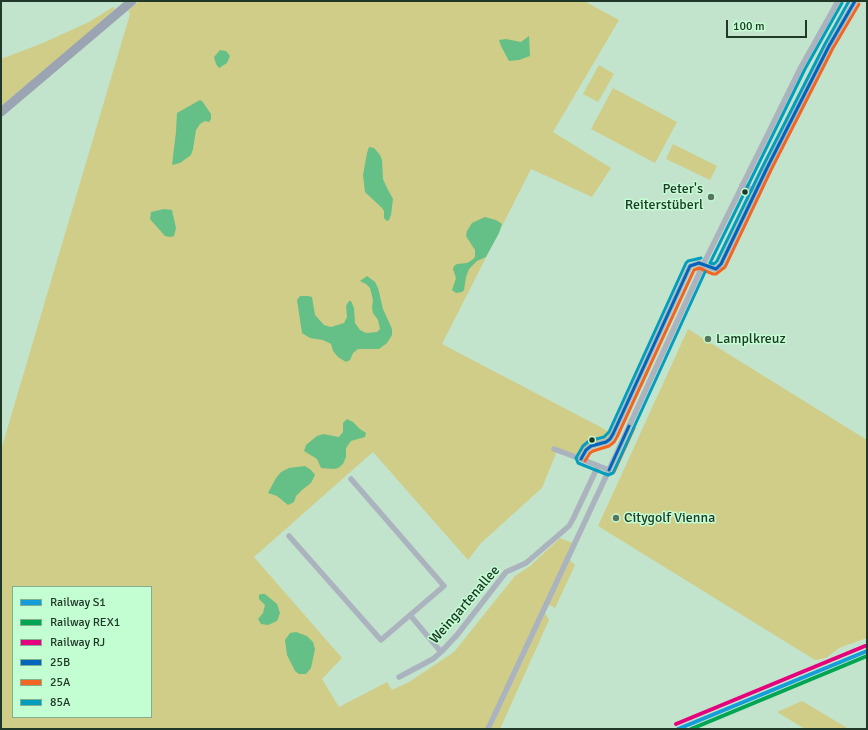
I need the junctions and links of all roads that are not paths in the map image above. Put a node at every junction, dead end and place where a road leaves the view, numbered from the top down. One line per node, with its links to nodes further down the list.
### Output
1 (132, 1): 4 (main road)
2 (838, 1): 5 (street)
3 (855, 1): 6 (street)
4 (1, 112)
5 (742, 185): 6 (street); 7 (street)
6 (756, 191): 7 (street)
7 (703, 265): 8 (street); 9 (street)
8 (670, 310): 9 (street); 11 (street)
9 (681, 315): 13 (street)
10 (554, 449): 11 (street)
11 (581, 458): 12 (street)
12 (598, 466): 13 (street); 17 (street, Weingartenallee)
13 (609, 470): 19 (street)
14 (351, 479): 16 (street)
15 (289, 536): 16 (street)
16 (410, 615): 17 (street)
17 (441, 652): 18 (street, Weingartenallee)
18 (399, 677)
19 (488, 729)

